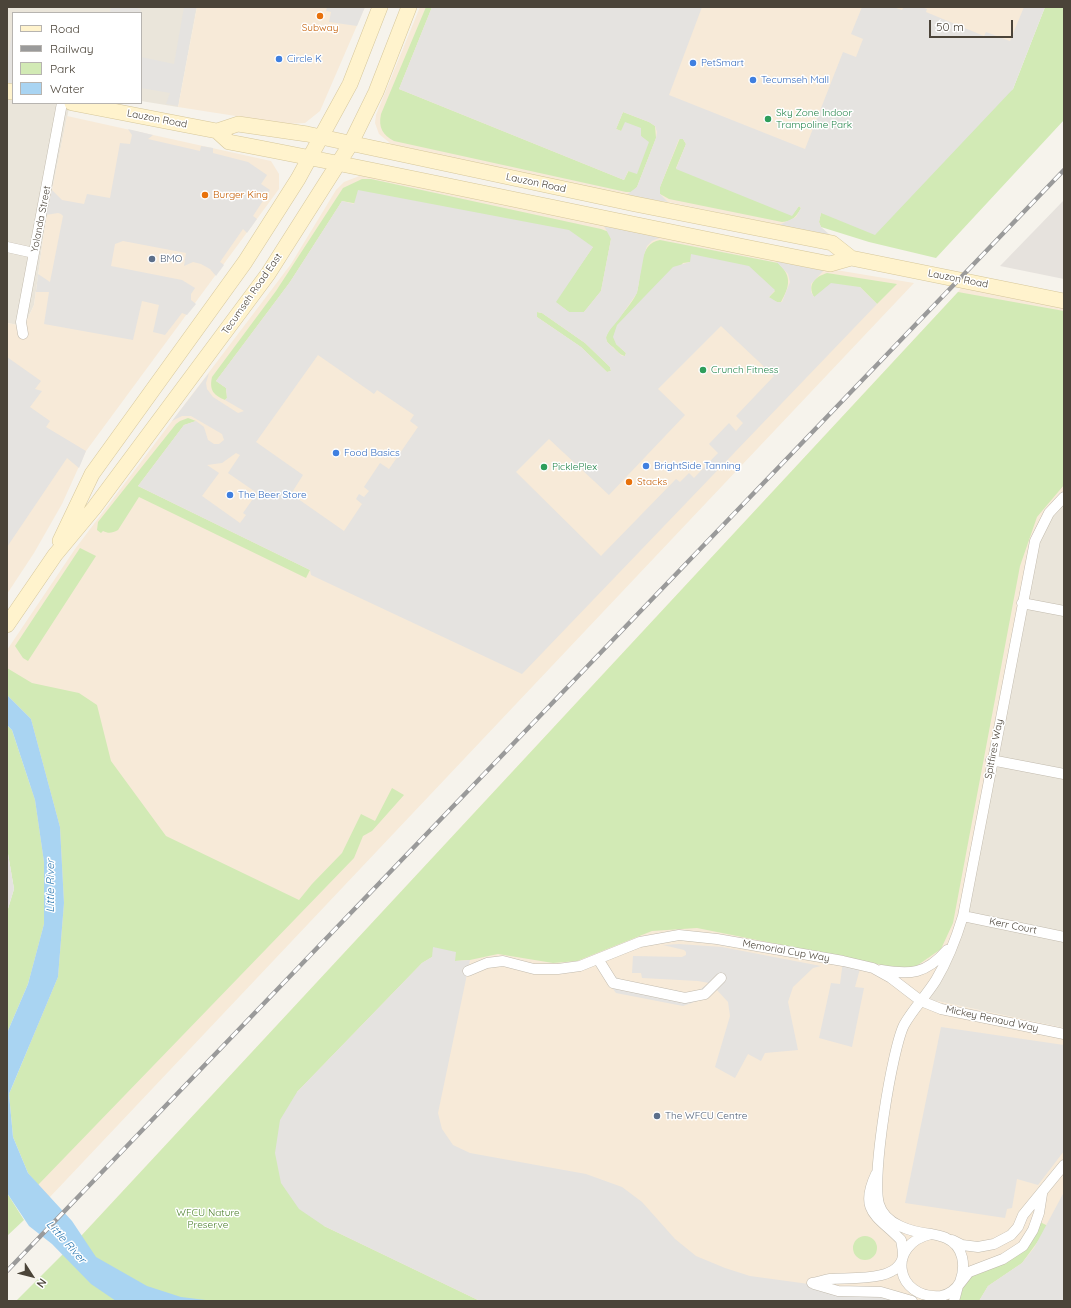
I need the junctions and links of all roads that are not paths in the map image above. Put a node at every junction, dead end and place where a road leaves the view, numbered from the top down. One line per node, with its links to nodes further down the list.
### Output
1 (380, 7): 6 (street, Tecumseh Road East)
2 (409, 7): 7 (street, Tecumseh Road East)
3 (62, 104): 11 (street, Yolanda Street)
4 (77, 104): 5 (street, Lauzon Road)
5 (217, 131): 6 (street, Lauzon Road); 8 (street, Lauzon Road)
6 (322, 137): 7 (street, Lauzon Road); 8 (street, Tecumseh Road East)
7 (350, 145): 9 (street, Tecumseh Road East); 12 (street, Lauzon Road)
8 (310, 157): 9 (street, Lauzon Road); 16 (street, Tecumseh Road East)
9 (340, 163): 12 (street, Lauzon Road); 16 (street, Tecumseh Road East)
10 (7, 247): 11 (street)
11 (34, 253): 14 (street, Yolanda Street)
12 (851, 258): 13 (street, Lauzon Road)
13 (1064, 300)
14 (23, 334)
15 (1064, 496): 17 (street, Spitfires Way)
16 (54, 555): 19 (street, Tecumseh Road East)
17 (1022, 603): 18 (street); 20 (street, Spitfires Way)
18 (1064, 611)
19 (7, 625)
20 (991, 760): 21 (street); 22 (street, Spitfires Way)
21 (1064, 774)
22 (962, 916): 23 (street, Kerr Court); 24 (street, Spitfires Way)
23 (1064, 936)
24 (956, 940): 26 (street); 29 (street, Spitfires Way)
25 (598, 959): 26 (street, Memorial Cup Way); 27 (street, Memorial Cup Way); 28 (street)
26 (873, 968): 29 (street, Memorial Cup Way)
27 (468, 971)
28 (721, 978)
29 (921, 1001): 30 (street, Mickey Renaud Way); 32 (street)
30 (1064, 1034)
31 (1064, 1165): 33 (street)
32 (876, 1174): 34 (street); 36 (street)
33 (1042, 1193): 35 (street); 37 (street)
34 (931, 1234): 35 (street); 36 (street)
35 (946, 1238): 37 (street)
36 (903, 1257): 38 (street); 38 (street)
37 (958, 1286): 38 (street); 39 (street)
38 (917, 1298)
39 (954, 1301)

